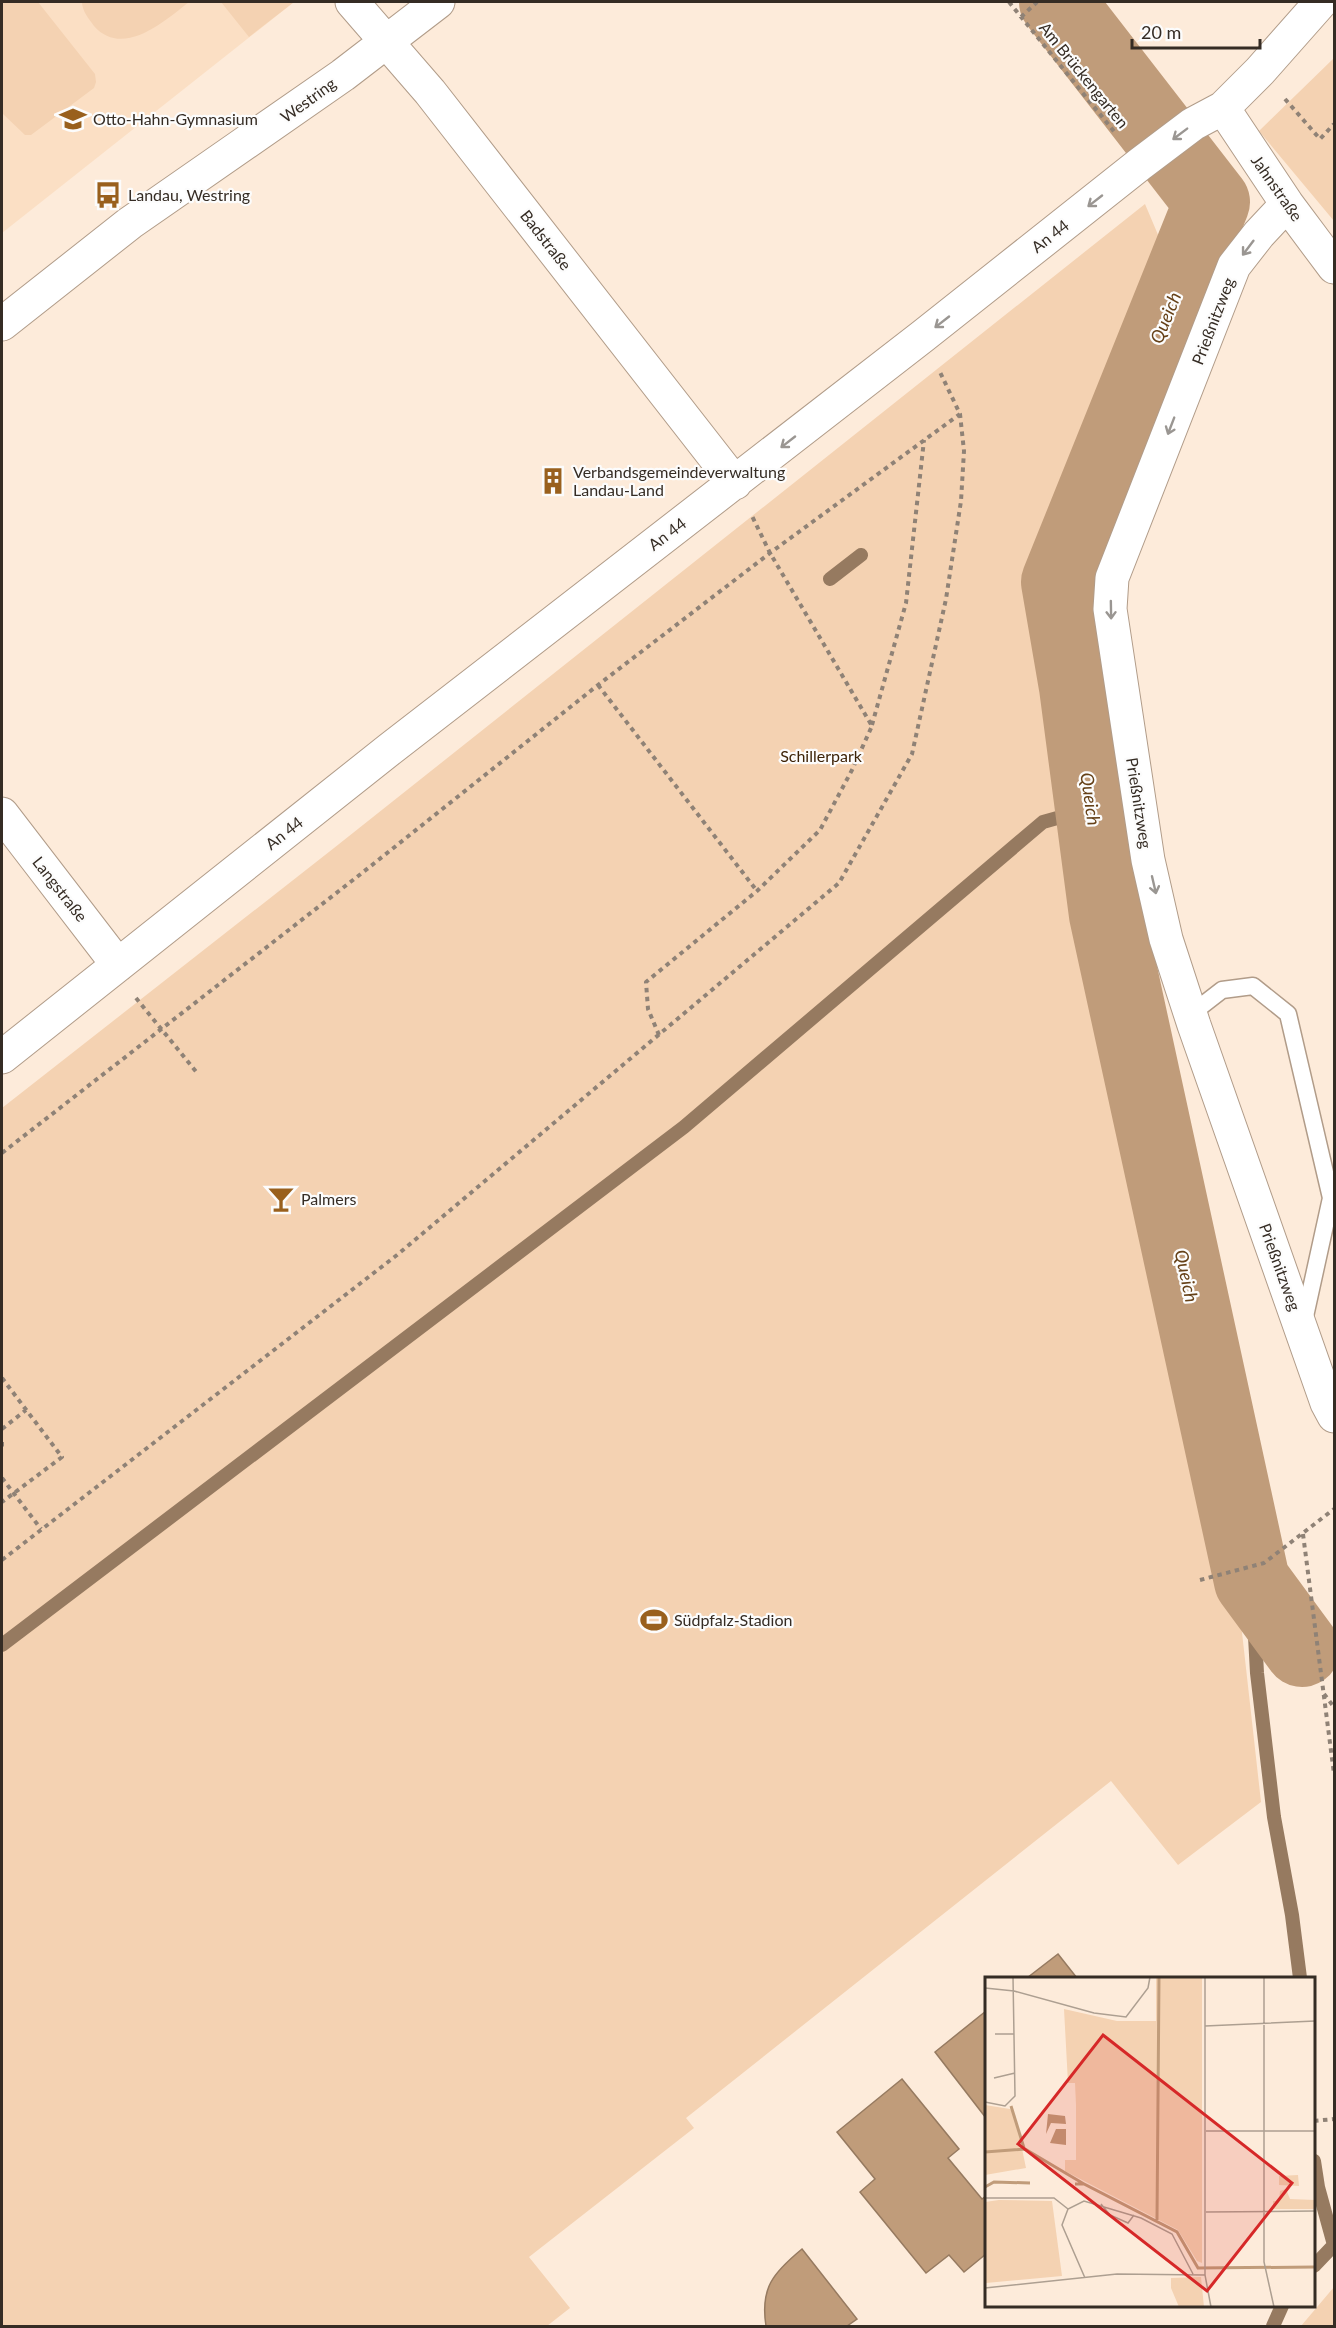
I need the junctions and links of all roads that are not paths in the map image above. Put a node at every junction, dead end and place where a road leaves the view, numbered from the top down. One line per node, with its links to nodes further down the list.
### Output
1 (352, 2): 4 (street, Badstraße)
2 (438, 2): 4 (street, Westring)
3 (1322, 2): 5 (street, An 44)
4 (387, 41): 8 (street, Westring); 9 (street, Badstraße)
5 (1223, 108): 6 (street, Jahnstraße); 9 (street, An 44, one-way to 9)
6 (1287, 204): 7 (street, Jahnstraße); 12 (street, Prießnitzweg, one-way to 12)
7 (1335, 267)
8 (2, 324)
9 (735, 483): 11 (street, An 44)
10 (2, 814): 11 (street, Langstraße)
11 (116, 967): 13 (street, An 44)
12 (1191, 1014): 14 (street, Prießnitzweg); 14 (lane)
13 (2, 1057)
14 (1302, 1328): 15 (street, Prießnitzweg)
15 (1335, 1416)

